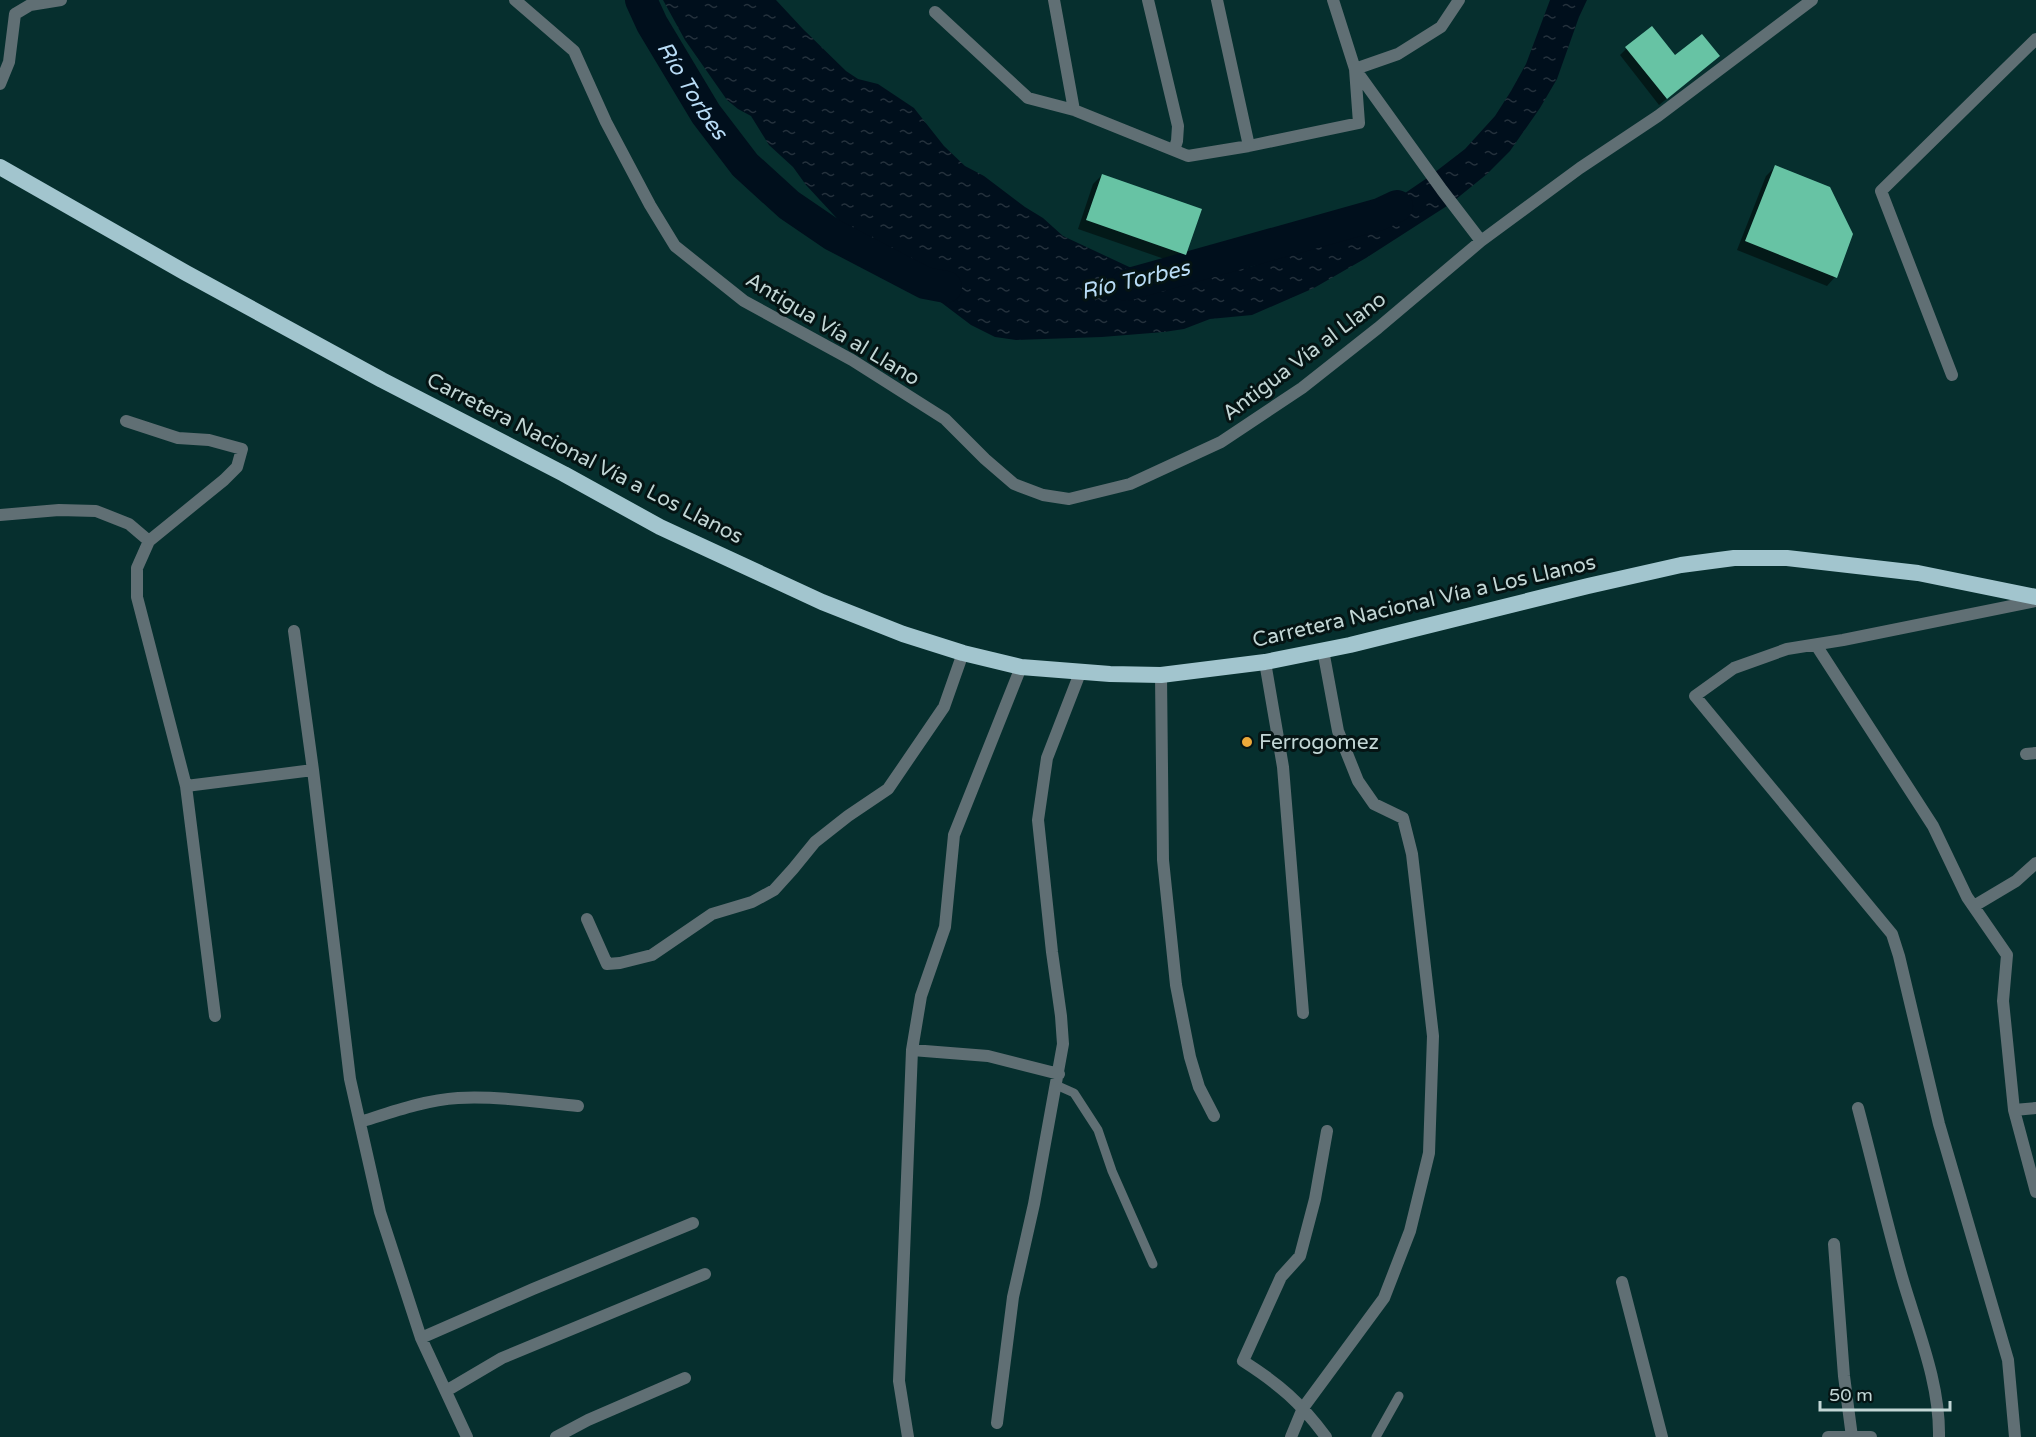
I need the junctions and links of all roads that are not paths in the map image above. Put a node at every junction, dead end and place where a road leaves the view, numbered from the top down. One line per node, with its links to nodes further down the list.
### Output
1 (61, 0): 12 (street)
2 (514, 0): 17 (street, Antigua Vía al Llano)
3 (1054, 0): 13 (street)
4 (1148, 0): 15 (street)
5 (1217, 0): 14 (street)
6 (1333, 0): 11 (street)
7 (1459, 0): 11 (street)
8 (1812, 0): 17 (street, Antigua Vía al Llano)
9 (935, 12): 13 (street)
10 (2036, 39): 18 (street)
11 (1354, 69): 14 (street); 17 (street)
12 (0, 84)
13 (1074, 110): 15 (street)
14 (1249, 146): 15 (street)
15 (1174, 150)
16 (0, 167): 26 (highway, Carretera Nacional Vía a Los Llanos)
17 (1481, 241)
18 (1952, 375)
19 (126, 421): 21 (street)
20 (0, 516): 21 (street)
21 (149, 541): 32 (street)
22 (2036, 599): 24 (street); 25 (highway, Carretera Nacional Vía a Los Llanos)
23 (294, 631): 31 (street)
24 (1816, 645): 34 (street); 70 (street)
25 (1323, 650): 27 (highway, Carretera Nacional Vía a Los Llanos); 57 (street)
26 (963, 653): 28 (highway, Carretera Nacional Vía a Los Llanos); 35 (street)
27 (1265, 662): 30 (highway, Carretera Nacional Vía a Los Llanos); 36 (street)
28 (1021, 667): 29 (highway, Carretera Nacional Vía a Los Llanos); 38 (street)
29 (1080, 673): 30 (highway, Carretera Nacional Vía a Los Llanos); 39 (street)
30 (1161, 675): 44 (street)
31 (313, 770): 32 (street); 45 (street)
32 (186, 786): 37 (street)
33 (2036, 863): 34 (street)
34 (1974, 906): 43 (street)
35 (587, 919)
36 (1303, 1013)
37 (215, 1016)
38 (912, 1050): 39 (street); 61 (street)
39 (1058, 1079): 50 (lane); 58 (street)
40 (578, 1106): 45 (street)
41 (1858, 1108): 69 (street)
42 (2036, 1108): 43 (street)
43 (2014, 1110): 47 (street)
44 (1214, 1116)
45 (360, 1122): 53 (street)
46 (1327, 1131): 57 (street)
47 (2036, 1192)
48 (693, 1224): 53 (street)
49 (1834, 1244): 67 (street)
50 (1153, 1264)
51 (705, 1274): 55 (street)
52 (1622, 1282): 65 (street)
53 (421, 1338): 55 (street)
54 (685, 1378): 60 (street)
55 (446, 1391): 59 (street)
56 (1400, 1396): 64 (lane)
57 (1303, 1408): 62 (street); 63 (street)
58 (997, 1423)
59 (467, 1437)
60 (556, 1437)
61 (908, 1437)
62 (1291, 1437)
63 (1326, 1437)
64 (1376, 1437)
65 (1662, 1437)
66 (1828, 1437): 67 (street)
67 (1852, 1437): 68 (street)
68 (1871, 1437)
69 (1939, 1437)
70 (2015, 1437)

